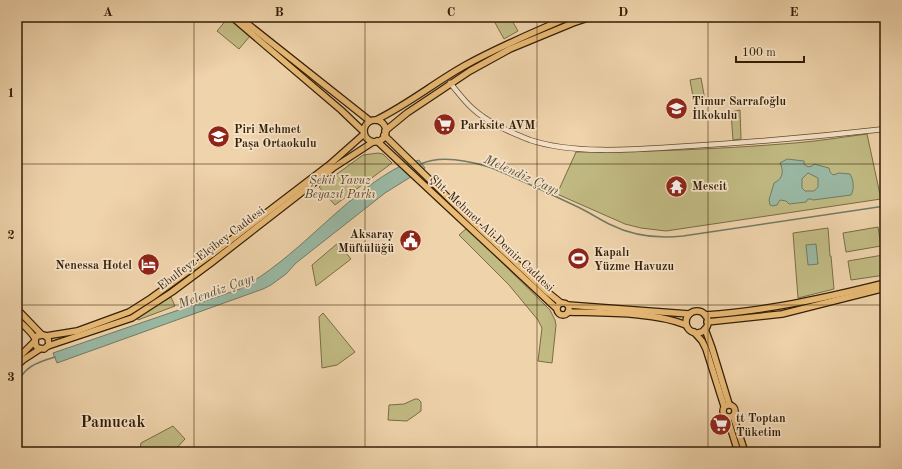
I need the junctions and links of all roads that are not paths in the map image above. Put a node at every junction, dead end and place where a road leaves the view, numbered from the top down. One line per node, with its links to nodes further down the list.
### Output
1 (232, 17): 8 (main road)
2 (239, 17): 6 (main road)
3 (569, 17): 6 (main road)
4 (591, 17): 5 (main road)
5 (450, 83): 7 (street); 9 (main road)
6 (373, 121): 8 (main road); 9 (main road)
7 (885, 130)
8 (364, 133): 10 (main road); 25 (main road, Ebulfeyz Elçibey Caddesi)
9 (385, 133): 10 (main road); 13 (main road, Şht. Mehmet Ali Demir Caddesi)
10 (375, 141): 15 (main road, Şht. Mehmet Ali Demir Caddesi); 27 (main road, Ebulfeyz Elçibey Caddesi)
11 (885, 283): 19 (main road)
12 (885, 288): 21 (main road)
13 (561, 303): 14 (main road); 15 (main road)
14 (568, 305): 17 (main road); 18 (main road)
15 (556, 308): 17 (main road)
16 (17, 309): 25 (main road)
17 (568, 312): 22 (main road)
18 (689, 314): 19 (main road); 22 (main road)
19 (705, 315): 21 (main road)
20 (17, 319): 26 (main road)
21 (707, 322): 23 (main road)
22 (686, 326): 24 (main road)
23 (705, 329): 24 (main road); 31 (main road)
24 (694, 332): 31 (main road)
25 (44, 335): 26 (main road); 27 (main road)
26 (35, 340): 28 (main road); 29 (main road)
27 (48, 346): 28 (main road)
28 (40, 349): 30 (main road)
29 (17, 359)
30 (17, 366)
31 (726, 405): 32 (main road); 33 (main road)
32 (733, 416): 33 (main road); 35 (main road)
33 (727, 417): 34 (main road)
34 (738, 452)
35 (745, 452)

